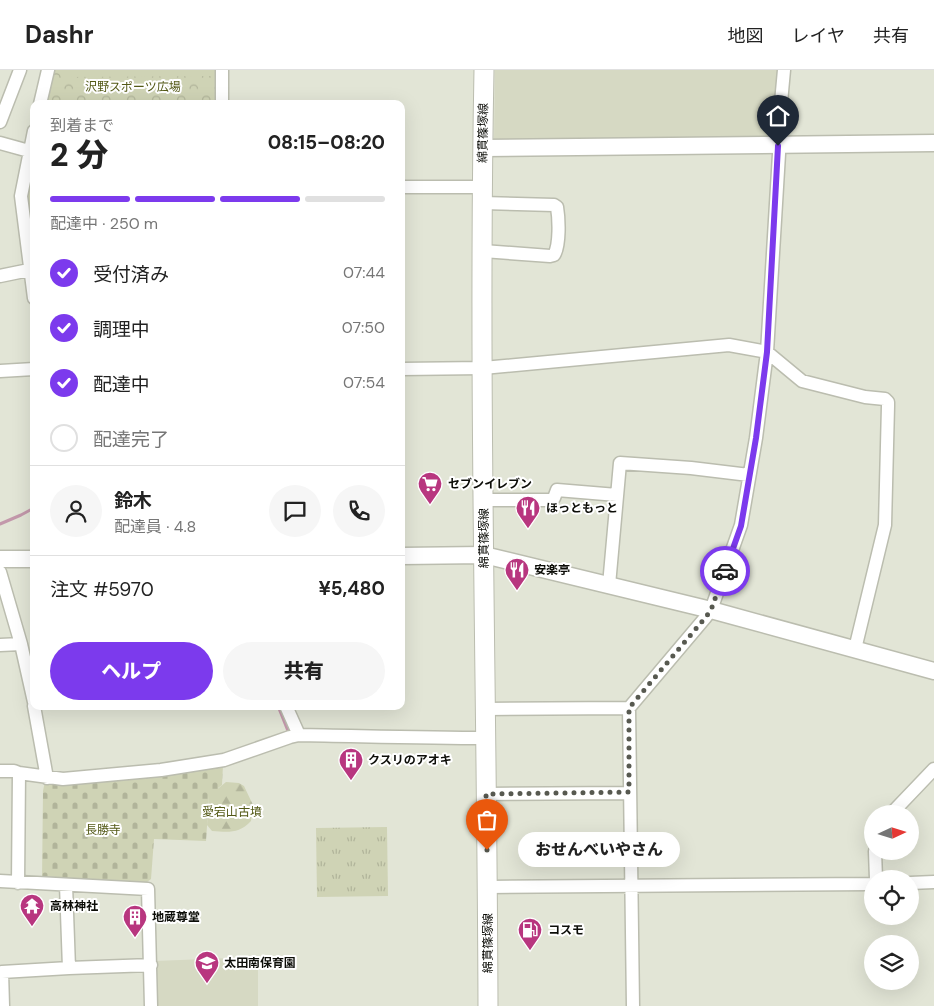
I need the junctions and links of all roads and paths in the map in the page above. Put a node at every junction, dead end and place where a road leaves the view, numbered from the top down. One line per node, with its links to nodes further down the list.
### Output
1 (20, 70): 8 (street)
2 (48, 70): 6 (street)
3 (222, 70): 7 (street)
4 (484, 70): 13 (main road, 綿貫篠塚線)
5 (784, 70): 11 (street)
6 (41, 100)
7 (222, 100)
8 (0, 122)
9 (0, 143): 14 (street)
10 (934, 143): 11 (street)
11 (778, 146): 13 (street); 21 (street)
12 (30, 147): 14 (street)
13 (482, 148): 16 (main road, 綿貫篠塚線)
14 (29, 151): 18 (street)
15 (405, 188): 16 (street)
16 (483, 195): 17 (main road, 綿貫篠塚線); 17 (street)
17 (483, 251): 22 (main road, 綿貫篠塚線)
18 (29, 270): 19 (street); 20 (street)
19 (0, 276)
20 (30, 276)
21 (767, 352): 22 (street); 26 (street); 38 (street)
22 (483, 368): 24 (street); 28 (main road, 綿貫篠塚線)
23 (30, 369): 25 (street)
24 (405, 369)
25 (0, 371)
26 (749, 475): 27 (street); 35 (street)
27 (617, 495): 28 (street); 34 (street)
28 (484, 500): 29 (main road, 綿貫篠塚線)
29 (484, 555): 30 (street); 34 (street); 42 (main road, 綿貫篠塚線)
30 (405, 556)
31 (0, 559): 32 (street)
32 (30, 559)
33 (0, 572): 36 (street)
34 (609, 585): 35 (street)
35 (711, 610): 38 (street); 41 (street)
36 (21, 644): 37 (street); 40 (street)
37 (0, 646)
38 (855, 650): 39 (street)
39 (934, 671)
40 (30, 680)
41 (629, 708): 42 (street); 51 (street)
42 (485, 709): 46 (main road, 綿貫篠塚線)
43 (35, 710): 50 (street)
44 (288, 710): 45 (street)
45 (298, 735): 46 (street); 50 (street)
46 (486, 738): 52 (main road, 綿貫篠塚線)
47 (934, 769): 53 (street)
48 (0, 771): 49 (street)
49 (19, 773): 50 (street); 56 (street)
50 (47, 778)
51 (629, 792): 52 (street); 60 (street)
52 (486, 794): 61 (main road, 綿貫篠塚線)
53 (900, 805)
54 (0, 881): 56 (street)
55 (934, 882): 57 (street)
56 (18, 883): 59 (street)
57 (919, 883)
58 (864, 884): 60 (street)
59 (66, 885): 62 (street); 63 (street)
60 (631, 886): 61 (street); 68 (street)
61 (488, 887): 67 (main road, 綿貫篠塚線)
62 (151, 964): 63 (street); 66 (street)
63 (69, 968): 64 (street)
64 (1, 972): 65 (street)
65 (3, 1006)
66 (151, 1006)
67 (488, 1006)
68 (633, 1006)

